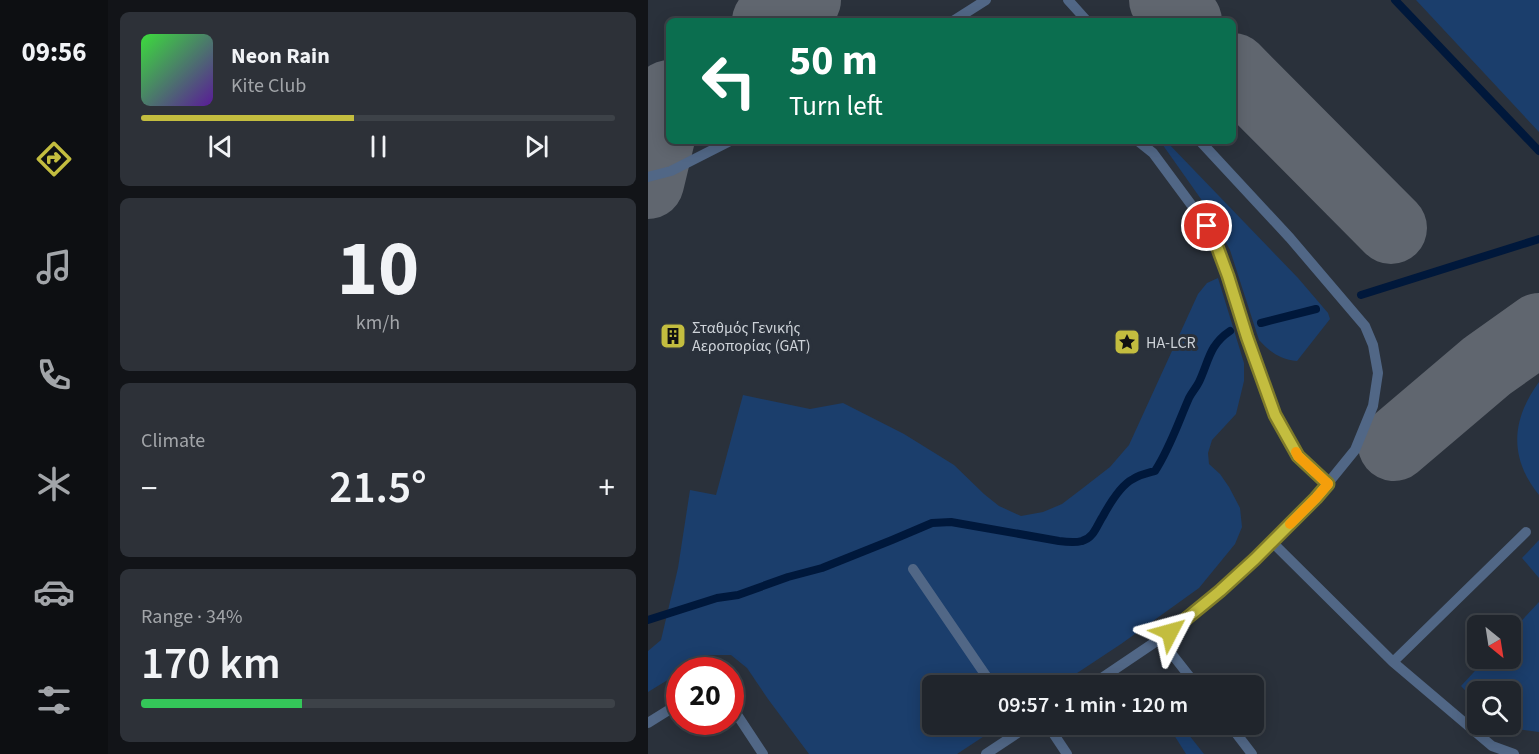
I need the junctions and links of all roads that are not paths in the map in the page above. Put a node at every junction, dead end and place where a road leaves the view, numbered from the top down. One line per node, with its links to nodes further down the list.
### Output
1 (986, 0): 3 (lane)
2 (1068, 0): 4 (lane)
3 (958, 18)
4 (1084, 18)
5 (724, 144): 8 (lane)
6 (1142, 144): 9 (lane)
7 (1203, 144): 9 (lane)
8 (648, 177)
9 (1328, 484): 11 (lane)
10 (1526, 532): 14 (lane)
11 (1272, 542): 13 (lane); 14 (lane)
12 (912, 569): 15 (lane)
13 (1160, 639): 16 (lane); 17 (lane)
14 (1393, 662): 28 (lane)
15 (985, 675)
16 (1106, 675)
17 (1188, 675)
18 (666, 712): 19 (lane)
19 (648, 723)
20 (744, 725): 24 (lane)
21 (1012, 735): 25 (lane)
22 (1054, 735): 26 (lane)
23 (1237, 735): 27 (lane)
24 (763, 754)
25 (986, 754)
26 (1067, 754)
27 (1252, 754)
28 (1514, 754)

